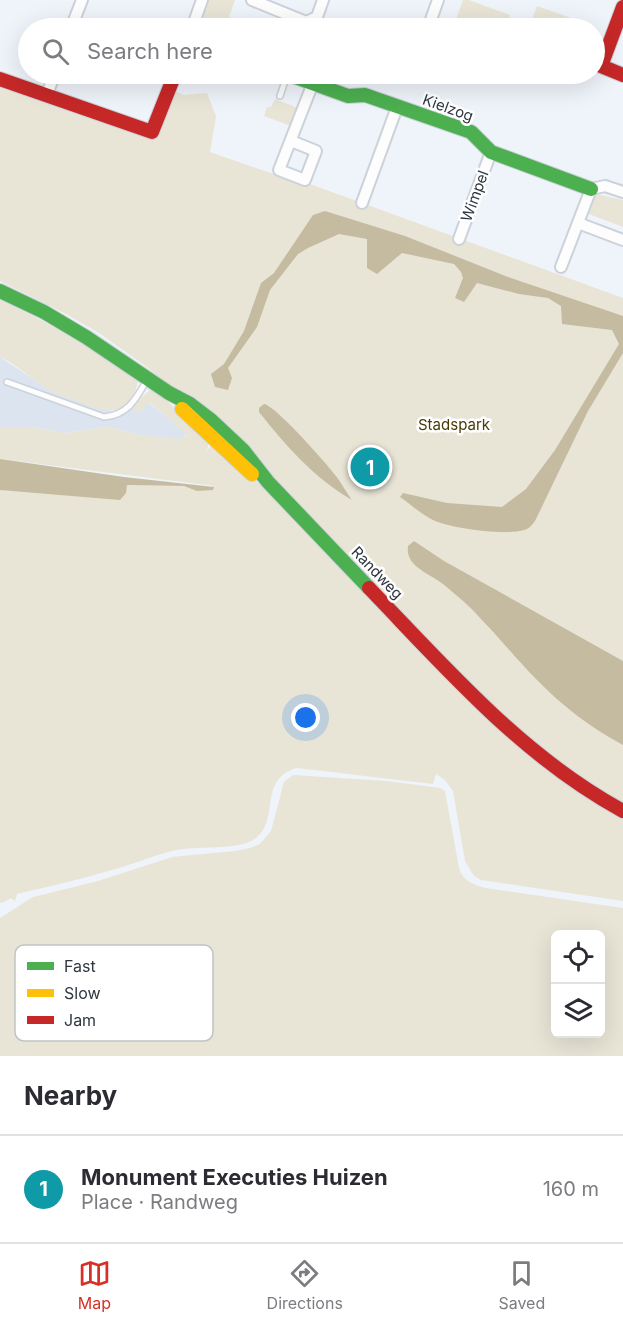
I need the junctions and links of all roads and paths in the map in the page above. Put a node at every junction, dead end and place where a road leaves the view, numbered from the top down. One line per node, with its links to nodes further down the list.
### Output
1 (82, 0): 7 (street)
2 (202, 0): 8 (street)
3 (252, 0): 9 (street)
4 (323, 0): 10 (street)
5 (438, 0): 11 (street)
6 (623, 6): 12 (main road)
7 (75, 18)
8 (196, 18)
9 (290, 18)
10 (316, 18)
11 (432, 18)
12 (605, 55)
13 (605, 68): 14 (main road)
14 (623, 75)
15 (0, 79): 21 (main road)
16 (51, 84): 21 (street)
17 (170, 84): 21 (main road)
18 (284, 84): 22 (lane, Kielzog)
19 (312, 84): 24 (street)
20 (315, 84): 23 (main road, Kielzog)
21 (46, 96)
22 (280, 96)
23 (397, 107): 25 (main road, Kielzog); 28 (street)
24 (291, 141)
25 (491, 152): 26 (main road, Kielzog); 30 (street, Wimpel)
26 (591, 189): 27 (street); 29 (street)
27 (623, 192)
28 (362, 203)
29 (578, 223): 31 (street); 32 (street)
30 (459, 239)
31 (623, 240)
32 (561, 267)
33 (0, 291): 34 (main road, Randweg)
34 (148, 378): 35 (lane); 36 (main road, Randweg)
35 (7, 382)
36 (623, 811)

